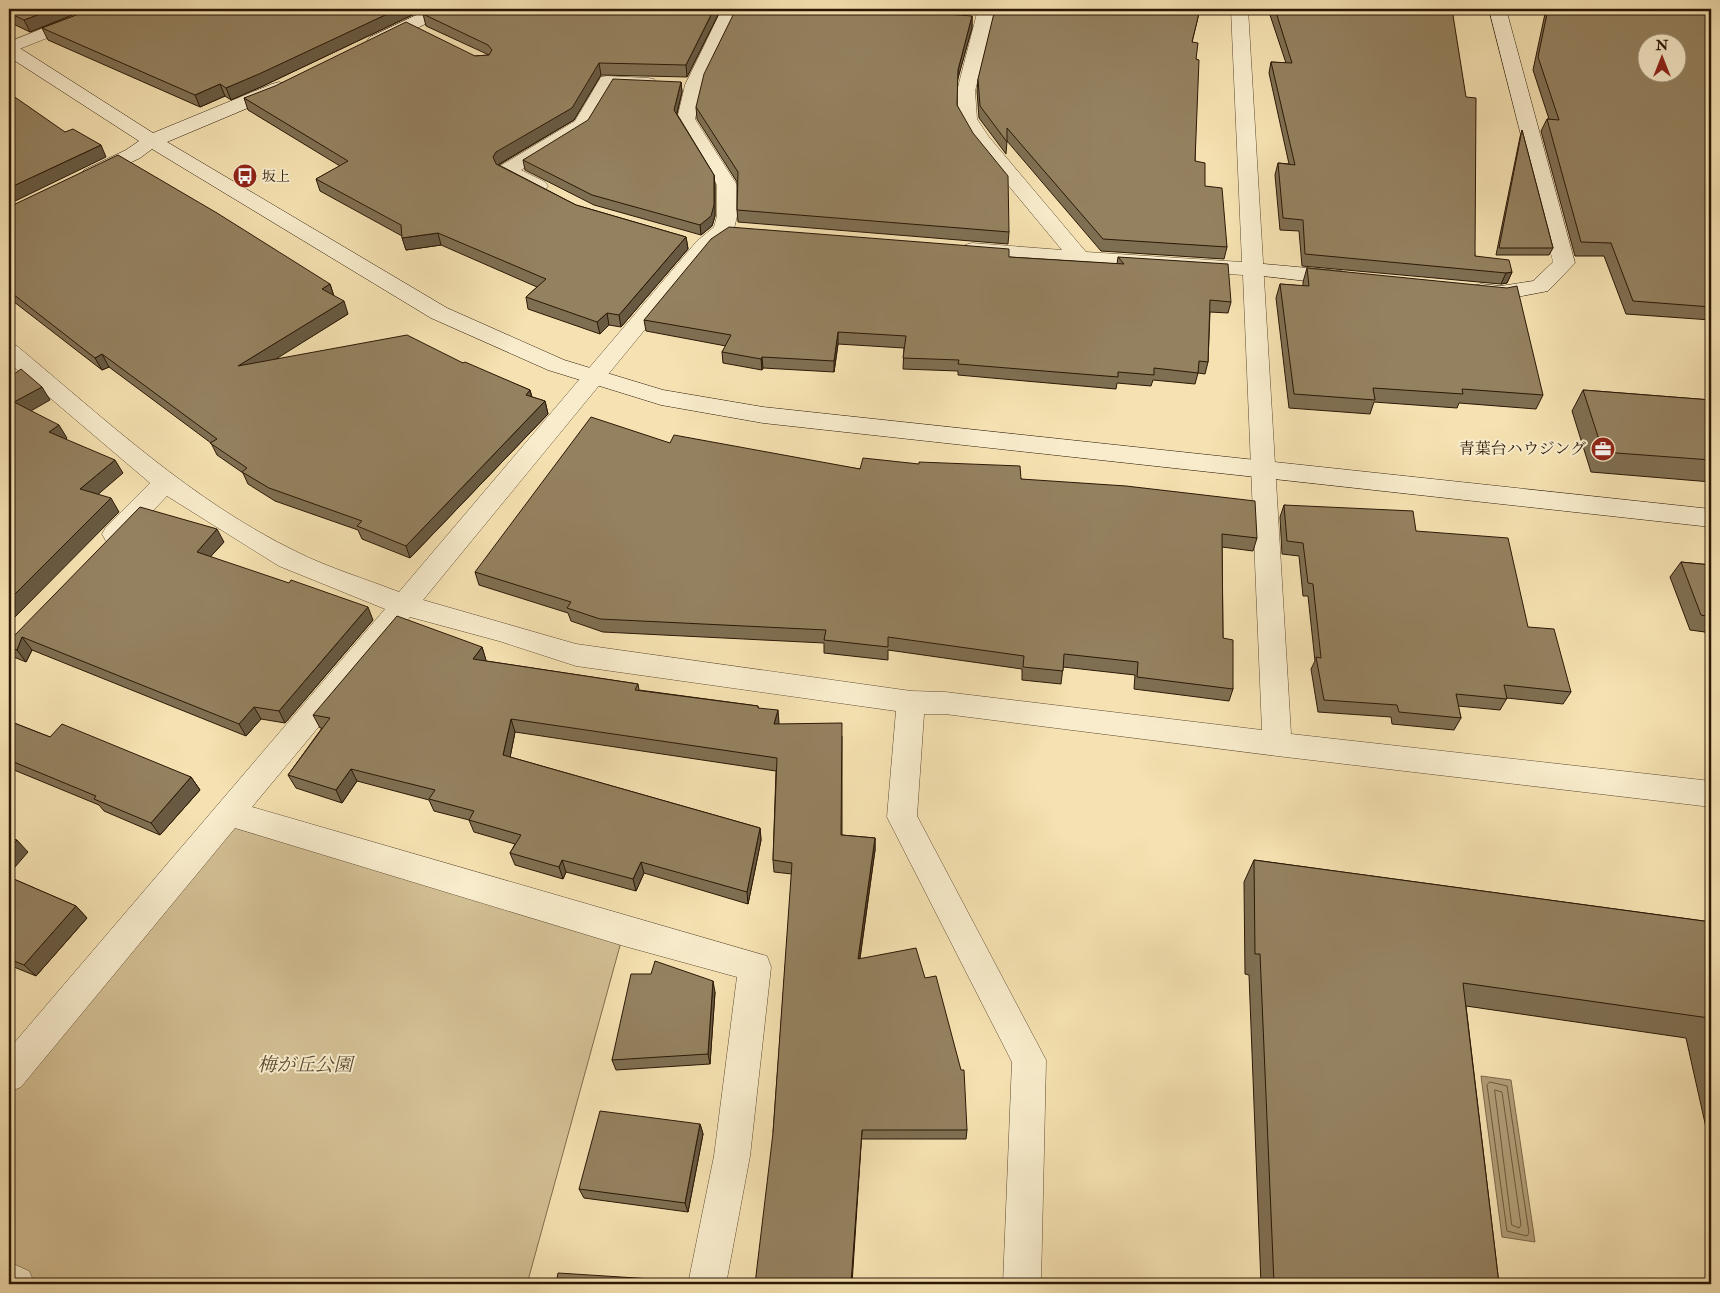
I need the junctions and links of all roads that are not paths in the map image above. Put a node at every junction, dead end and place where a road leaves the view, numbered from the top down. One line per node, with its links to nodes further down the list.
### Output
1 (105, 9): 8 (street)
2 (442, 9): 9 (street)
3 (731, 9): 11 (street)
4 (1240, 9): 17 (street)
5 (1497, 9): 19 (street)
6 (986, 15): 7 (street); 16 (street)
7 (965, 20)
8 (9, 49): 12 (street)
9 (356, 50)
10 (296, 80): 12 (street)
11 (678, 85): 14 (street); 22 (street)
12 (152, 141): 13 (street); 22 (street)
13 (71, 184)
14 (551, 193)
15 (952, 248): 16 (street)
16 (1080, 258): 17 (street)
17 (1253, 270): 18 (street); 24 (street)
18 (1362, 280)
19 (1461, 289)
20 (9, 351): 21 (street)
21 (31, 368): 23 (street); 25 (street)
22 (594, 377): 24 (street); 28 (street)
23 (9, 384)
24 (1264, 470): 26 (street); 30 (street)
25 (165, 483): 27 (street); 28 (street)
26 (1711, 518)
27 (97, 552)
28 (404, 605): 29 (street); 32 (street)
29 (911, 702): 30 (street); 37 (street)
30 (1278, 744): 31 (street)
31 (1711, 794)
32 (228, 813): 33 (street); 36 (street)
33 (9, 1075)
34 (9, 1280): 35 (street)
35 (16, 1284)
36 (707, 1284)
37 (1022, 1284)

